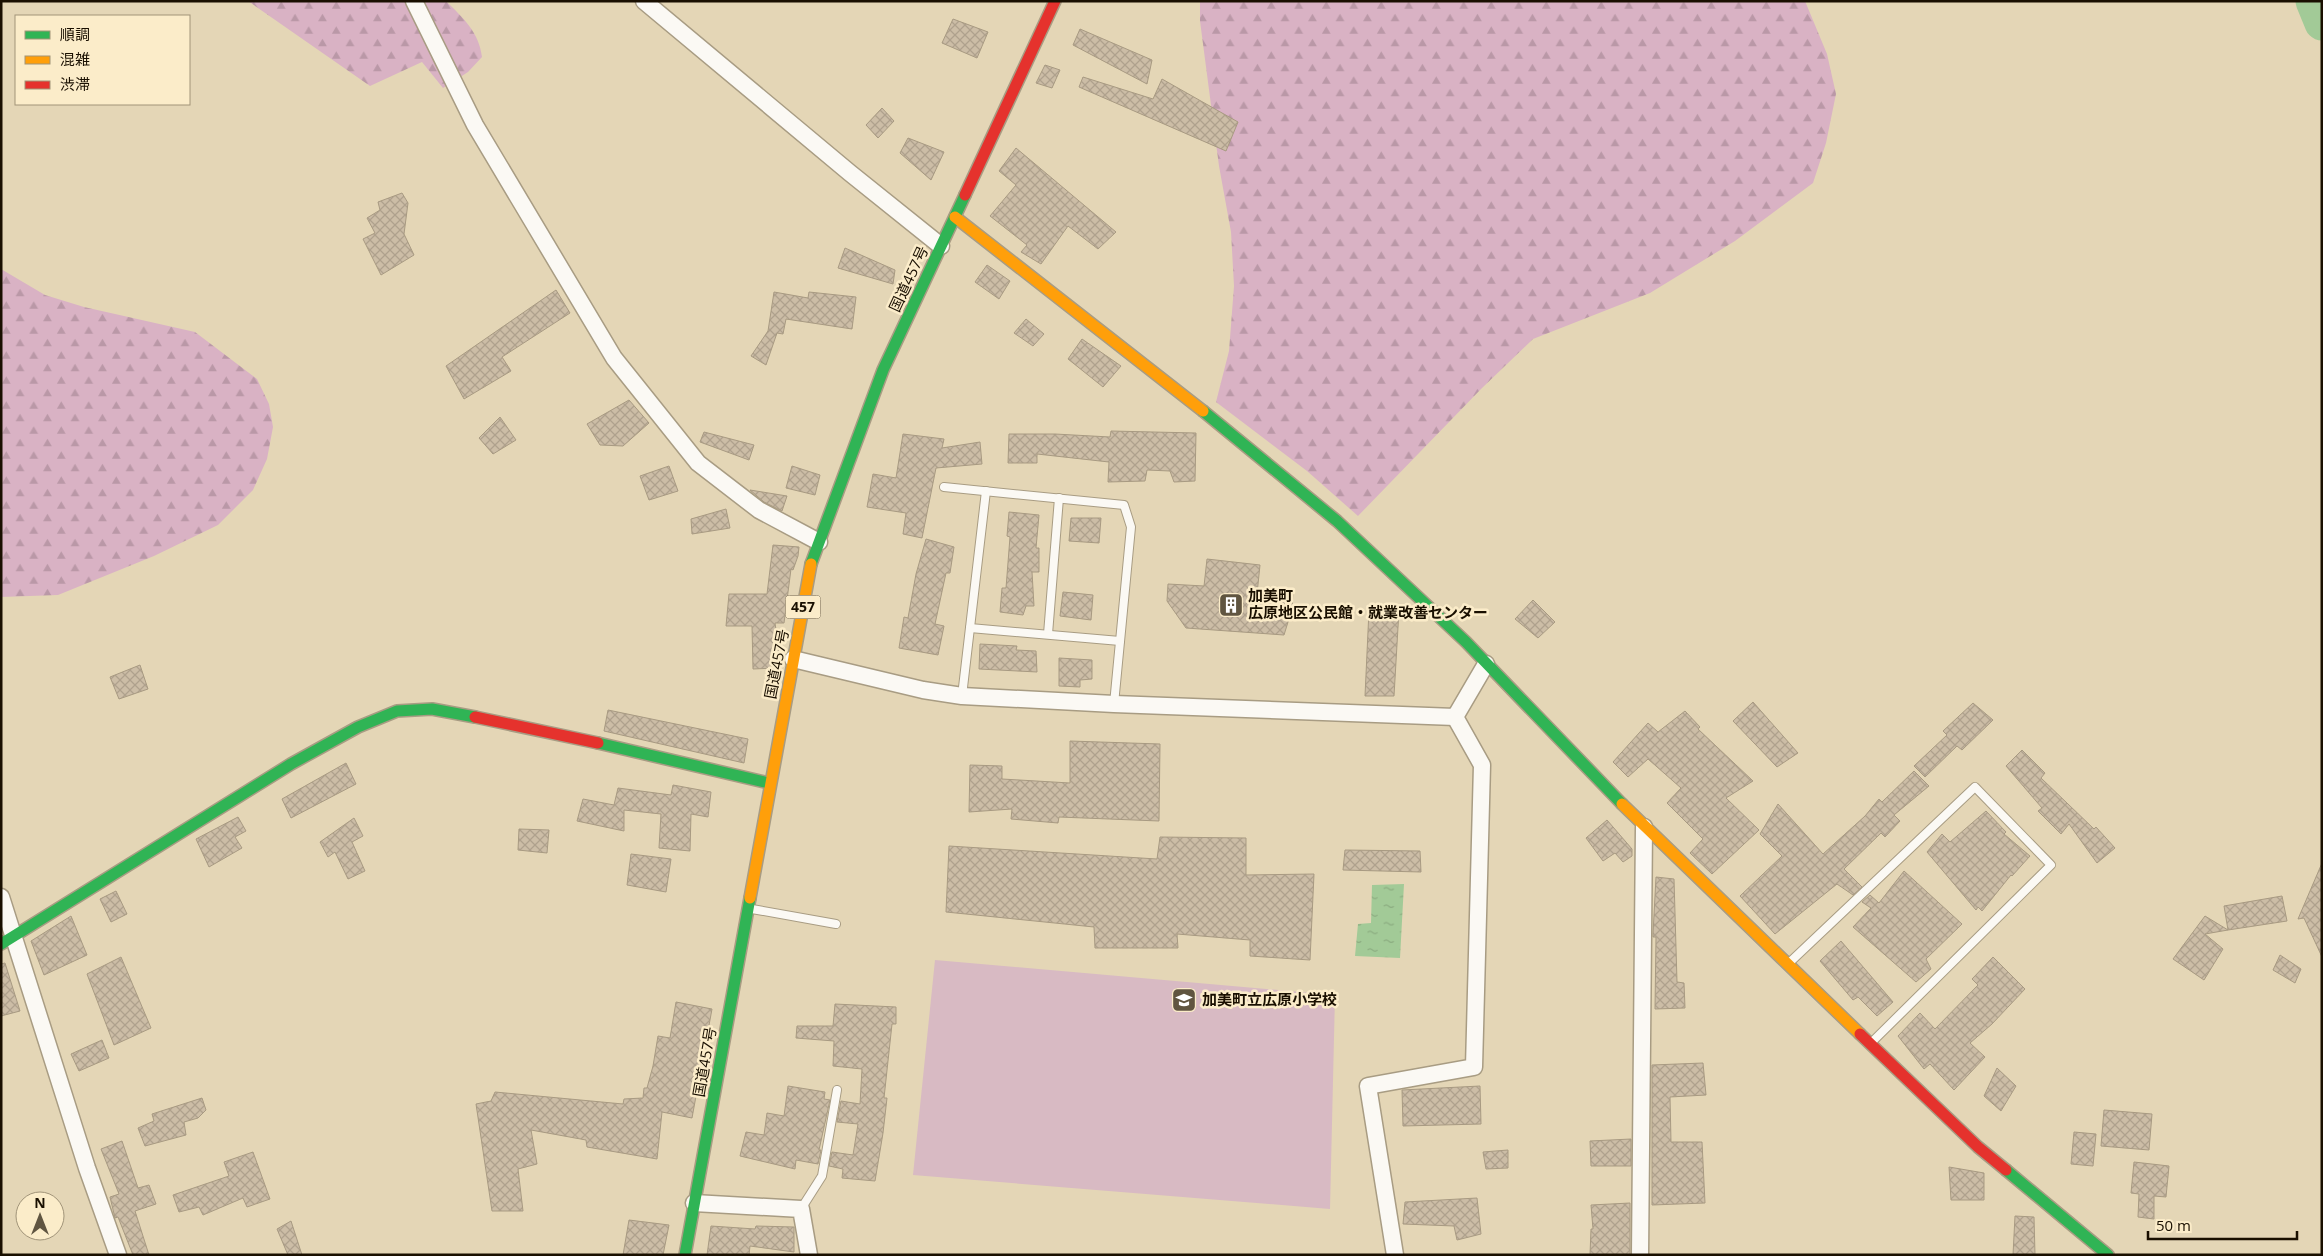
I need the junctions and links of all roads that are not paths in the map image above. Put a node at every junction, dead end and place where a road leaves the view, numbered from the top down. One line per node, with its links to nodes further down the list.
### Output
1 (414, 1): 9 (street)
2 (644, 1): 5 (street)
3 (1055, 1): 4 (main road, 国道457号 / 457)
4 (955, 217): 5 (main road, 国道457号 / 457); 14 (main road)
5 (941, 246): 9 (main road, 国道457号 / 457)
6 (944, 487): 7 (lane)
7 (986, 491): 8 (lane); 10 (lane)
8 (1059, 498): 11 (lane); 12 (lane)
9 (819, 542): 13 (main road, 国道457号 / 457)
10 (970, 628): 11 (lane); 15 (lane)
11 (1048, 634): 12 (lane)
12 (1120, 641): 16 (lane)
13 (793, 659): 15 (street); 18 (main road, 国道457号 / 457)
14 (1486, 664): 17 (street); 19 (main road)
15 (962, 696): 16 (street)
16 (1114, 704): 17 (street)
17 (1455, 717): 32 (street)
18 (769, 783): 21 (main road, 国道457号 / 457); 23 (main road)
19 (1644, 828): 24 (main road); 33 (street)
20 (1, 897): 23 (street)
21 (748, 909): 22 (lane); 27 (main road, 国道457号 / 457)
22 (836, 924)
23 (8, 940): 29 (street)
24 (1788, 965): 25 (main road); 25 (lane)
25 (1871, 1044): 34 (main road)
26 (837, 1090): 28 (lane)
27 (694, 1202): 28 (street); 30 (main road, 国道457号 / 457)
28 (801, 1209): 31 (street)
29 (118, 1255)
30 (685, 1255)
31 (808, 1255)
32 (1396, 1255)
33 (1640, 1255)
34 (2108, 1255)

